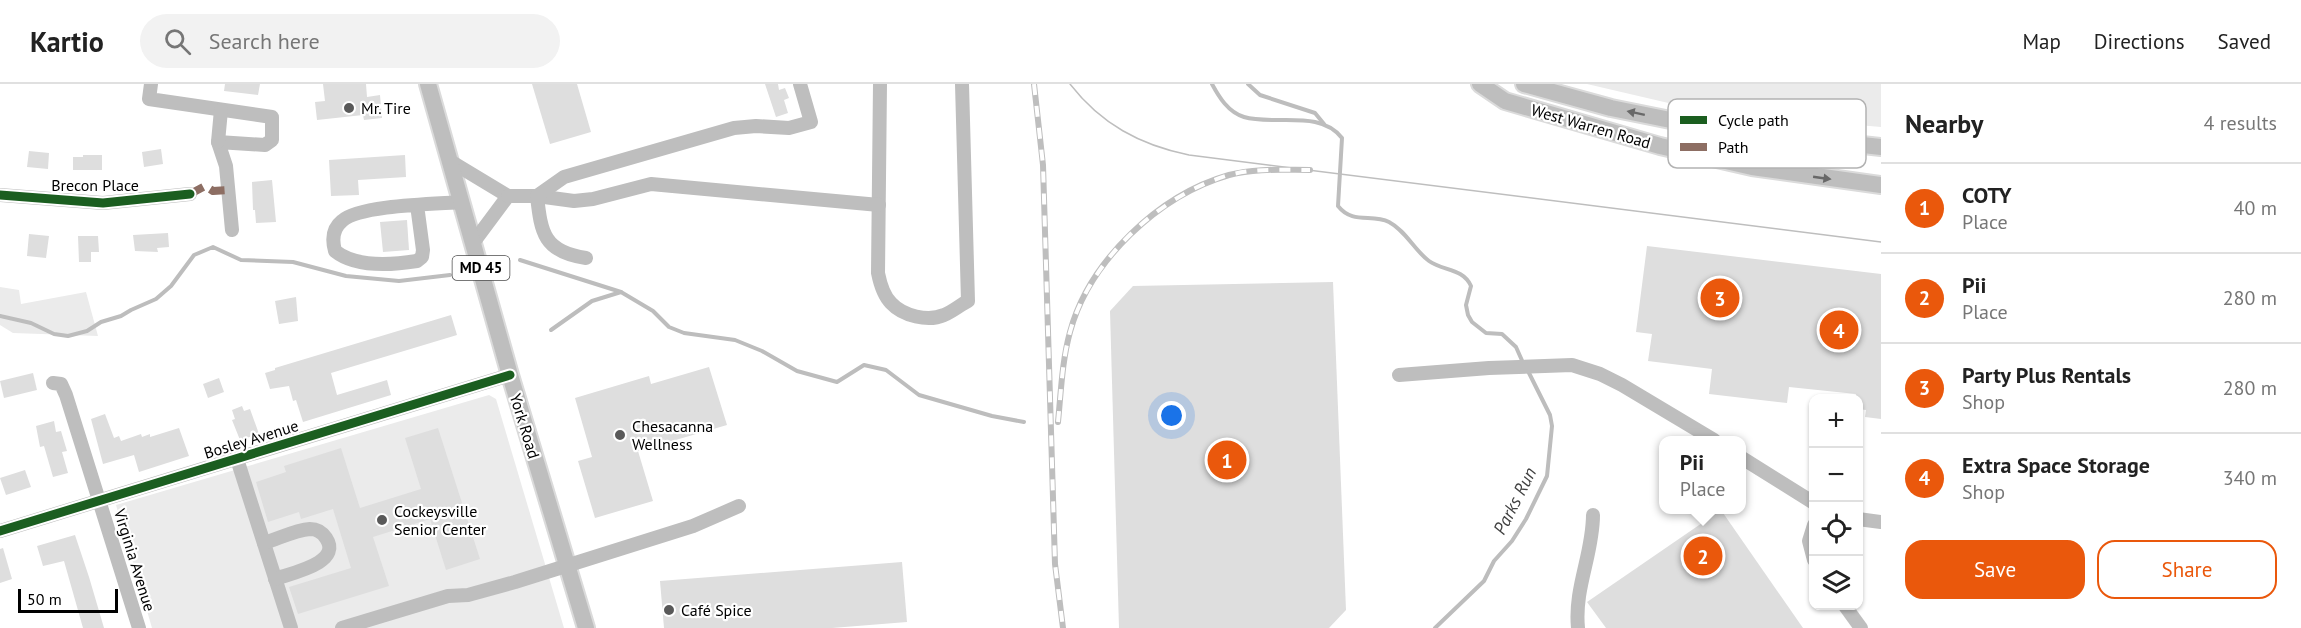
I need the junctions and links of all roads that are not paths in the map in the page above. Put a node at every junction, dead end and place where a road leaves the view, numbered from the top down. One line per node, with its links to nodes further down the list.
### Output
1 (151, 84): 10 (street)
2 (428, 84): 9 (main road, York Road / MD 45)
3 (437, 84): 9 (main road)
4 (800, 84): 21 (street)
5 (880, 84): 25 (street)
6 (962, 84): 25 (street)
7 (1485, 84): 15 (main road, West Warren Road, one-way to 15)
8 (1524, 84): 11 (main road, West Warren Road, one-way to 8)
9 (433, 102): 16 (main road, York Road / MD 45)
10 (221, 110): 12 (street); 12 (street)
11 (1668, 120)
12 (218, 142): 26 (street)
13 (1866, 145): 14 (main road, West Warren Road, one-way to 13)
14 (1881, 147)
15 (1668, 148)
16 (450, 161): 22 (street); 23 (main road, York Road / MD 45)
17 (1765, 168): 18 (main road, West Warren Road, one-way to 18)
18 (1881, 184)
19 (190, 194): 20 (street, Brecon Place)
20 (0, 195)
21 (537, 195): 22 (street); 25 (street); 28 (street)
22 (508, 196): 27 (street)
23 (462, 202): 24 (street); 27 (main road, York Road / MD 45)
24 (417, 205): 24 (street)
25 (879, 205)
26 (232, 230)
27 (473, 243): 29 (main road, York Road / MD 45)
28 (586, 258)
29 (510, 375): 33 (street, Bosley Avenue); 43 (main road, York Road / MD 45)
30 (1399, 375): 32 (street)
31 (53, 383): 35 (street, Virginia Avenue)
32 (1705, 436)
33 (237, 459): 35 (street, Bosley Avenue); 42 (street)
34 (1746, 460): 36 (street)
35 (100, 502): 41 (street, Bosley Avenue); 46 (street, Virginia Avenue)
36 (1812, 502)
37 (739, 506): 43 (street)
38 (1593, 515): 50 (street)
39 (1863, 520): 40 (street)
40 (1881, 522)
41 (0, 531)
42 (264, 543): 44 (street); 44 (street)
43 (567, 566): 48 (street); 49 (main road, York Road / MD 45)
44 (275, 579): 47 (street)
45 (1848, 610): 51 (street)
46 (139, 628)
47 (291, 628)
48 (342, 628)
49 (586, 628)
50 (1578, 628)
51 (1861, 628)

